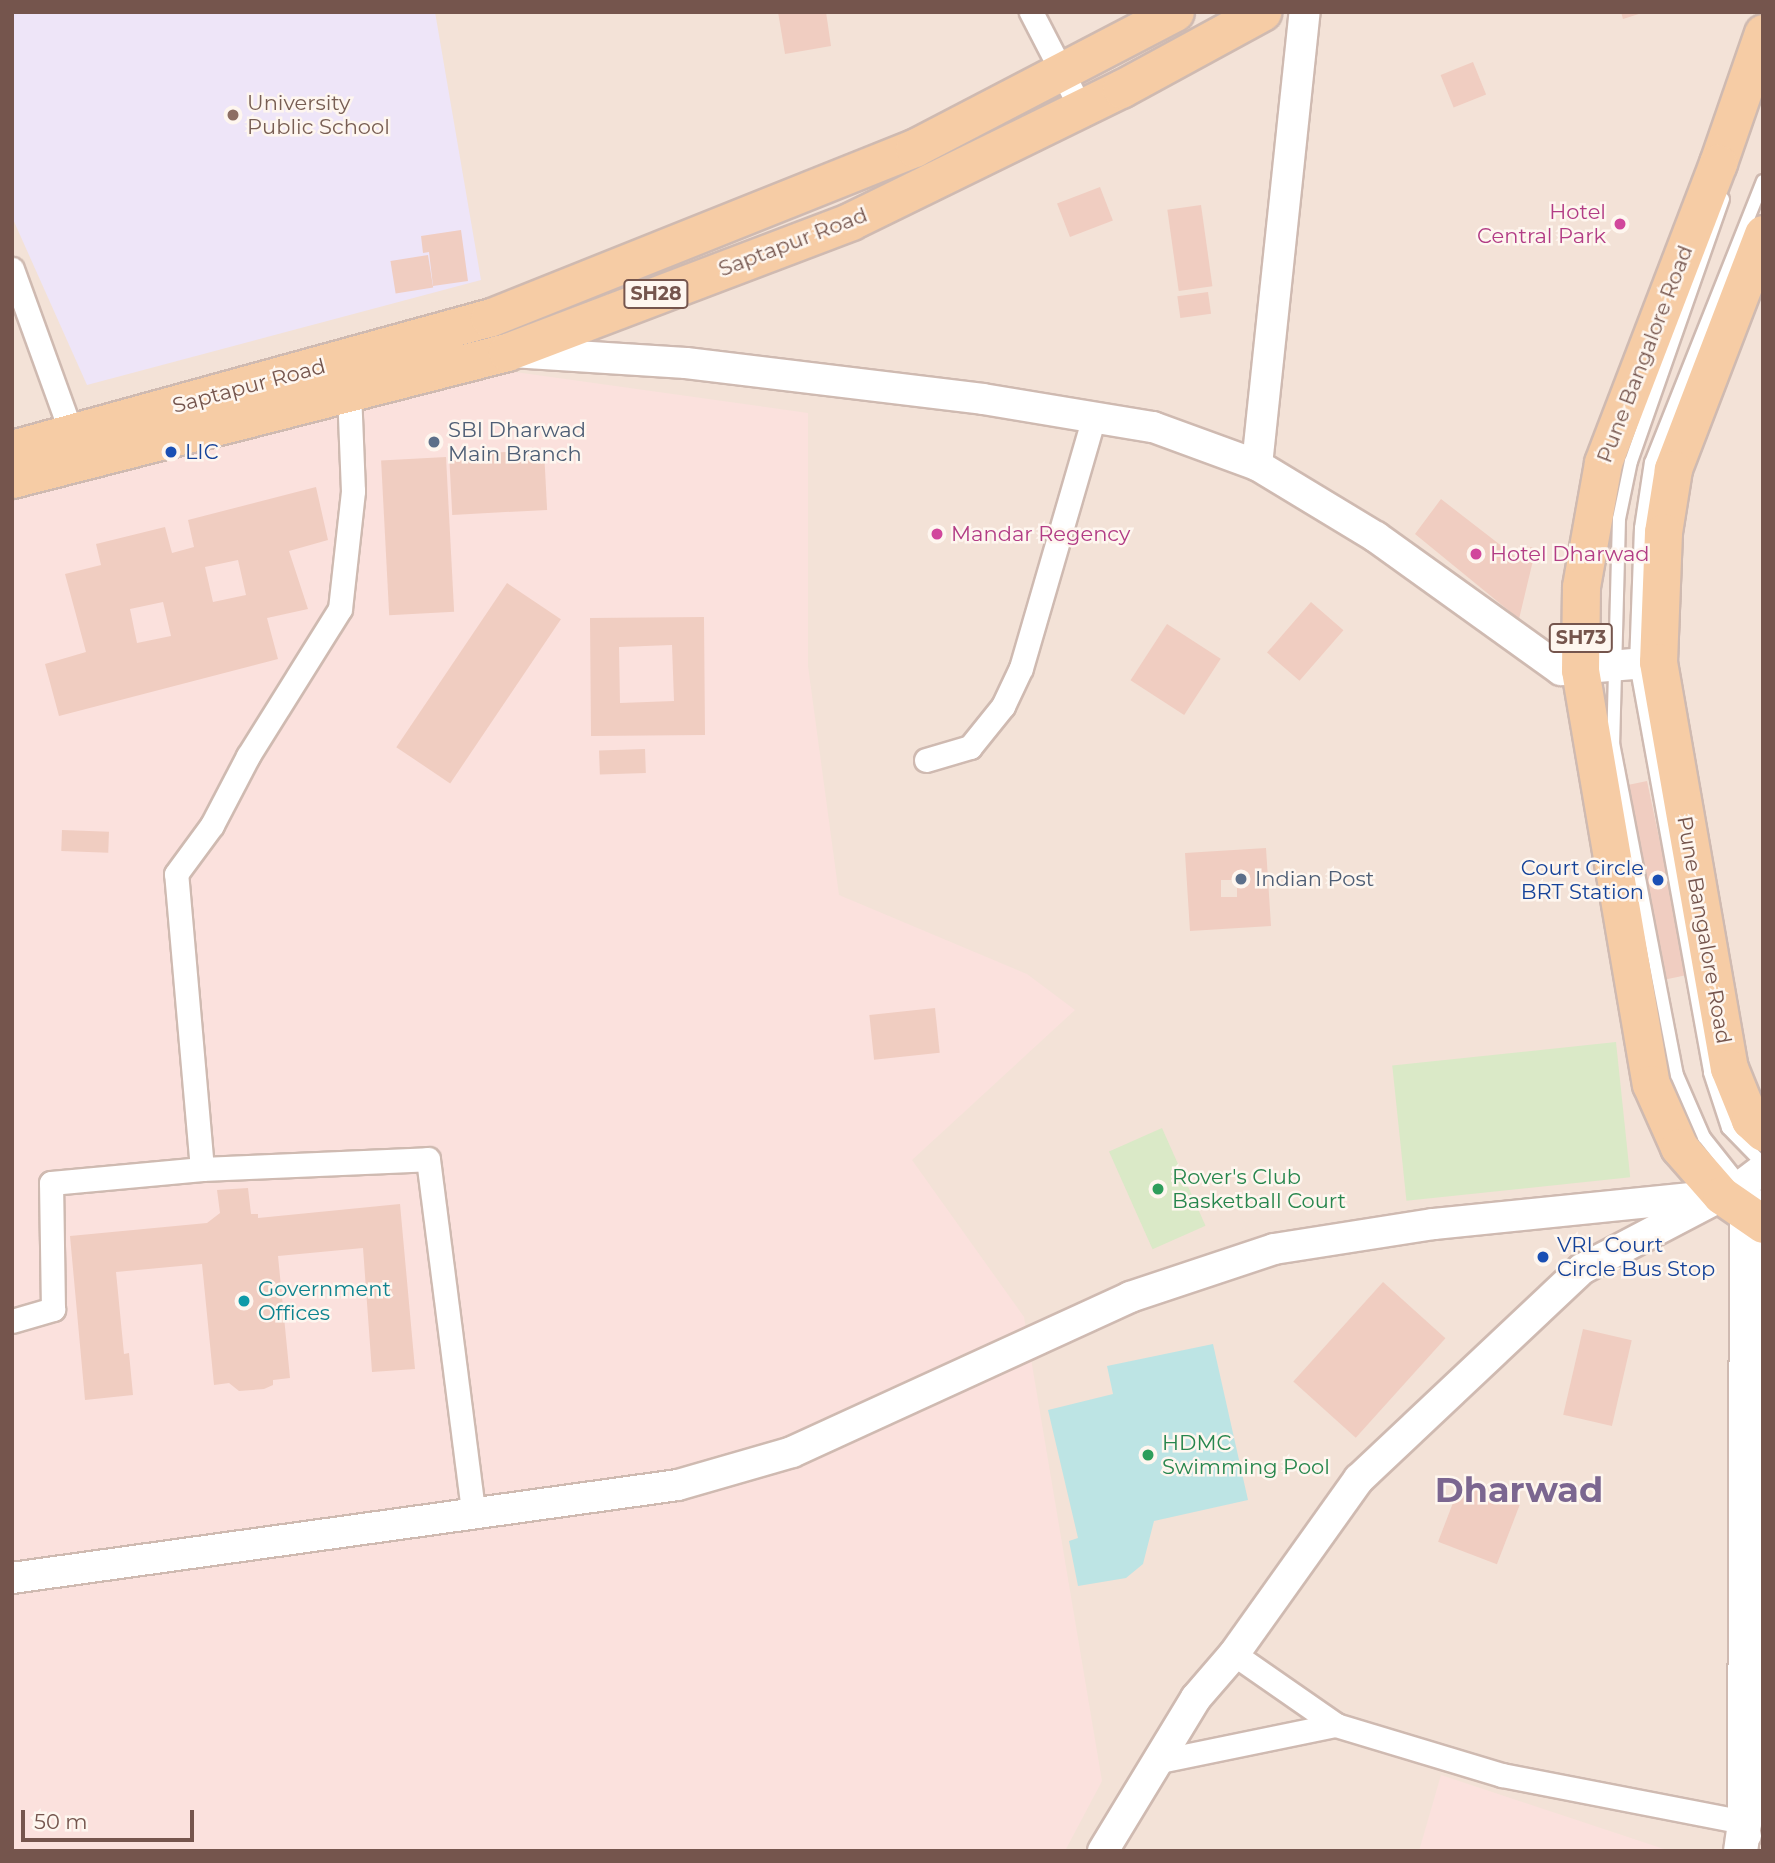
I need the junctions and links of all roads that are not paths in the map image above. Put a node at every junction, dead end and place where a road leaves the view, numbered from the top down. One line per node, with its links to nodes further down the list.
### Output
1 (1031, 12): 7 (street)
2 (1175, 12): 7 (main road, Saptapur Road / SH28)
3 (1262, 12): 8 (main road, Saptapur Road / SH28)
4 (1306, 12): 20 (street)
5 (1763, 33): 22 (main road, Pune Bangalore Road / SH73)
6 (1763, 71): 9 (lane)
7 (1063, 72): 8 (street); 14 (main road, Saptapur Road / SH28)
8 (1081, 109): 15 (main road, Saptapur Road / SH28)
9 (1738, 151)
10 (1763, 181): 22 (lane)
11 (1727, 188): 22 (lane)
12 (1763, 234): 22 (main road, Pune Bangalore Road / SH73)
13 (12, 268): 18 (street)
14 (489, 318): 15 (street); 18 (main road, Saptapur Road / SH28)
15 (507, 352): 16 (main road, Saptapur Road / SH28); 17 (street)
16 (349, 393): 18 (main road, Saptapur Road / SH28); 25 (street)
17 (1093, 420): 20 (street); 23 (street)
18 (76, 446): 19 (main road, Saptapur Road / SH28); 21 (main road, Saptapur Road / SH28)
19 (12, 449)
20 (1257, 465): 22 (street)
21 (12, 479)
22 (1622, 665): 24 (main road, Pune Bangalore Road / SH73); 26 (lane); 26 (main road, Pune Bangalore Road / SH73)
23 (926, 760)
24 (1763, 1132)
25 (202, 1169): 27 (street); 28 (street)
26 (1751, 1193): 28 (street); 30 (street); 33 (main road)
27 (12, 1321)
28 (474, 1516): 29 (street)
29 (12, 1578)
30 (1234, 1654): 31 (street); 32 (street)
31 (1336, 1725): 32 (street); 33 (street)
32 (1155, 1762): 34 (street)
33 (1751, 1835)
34 (1103, 1851)

